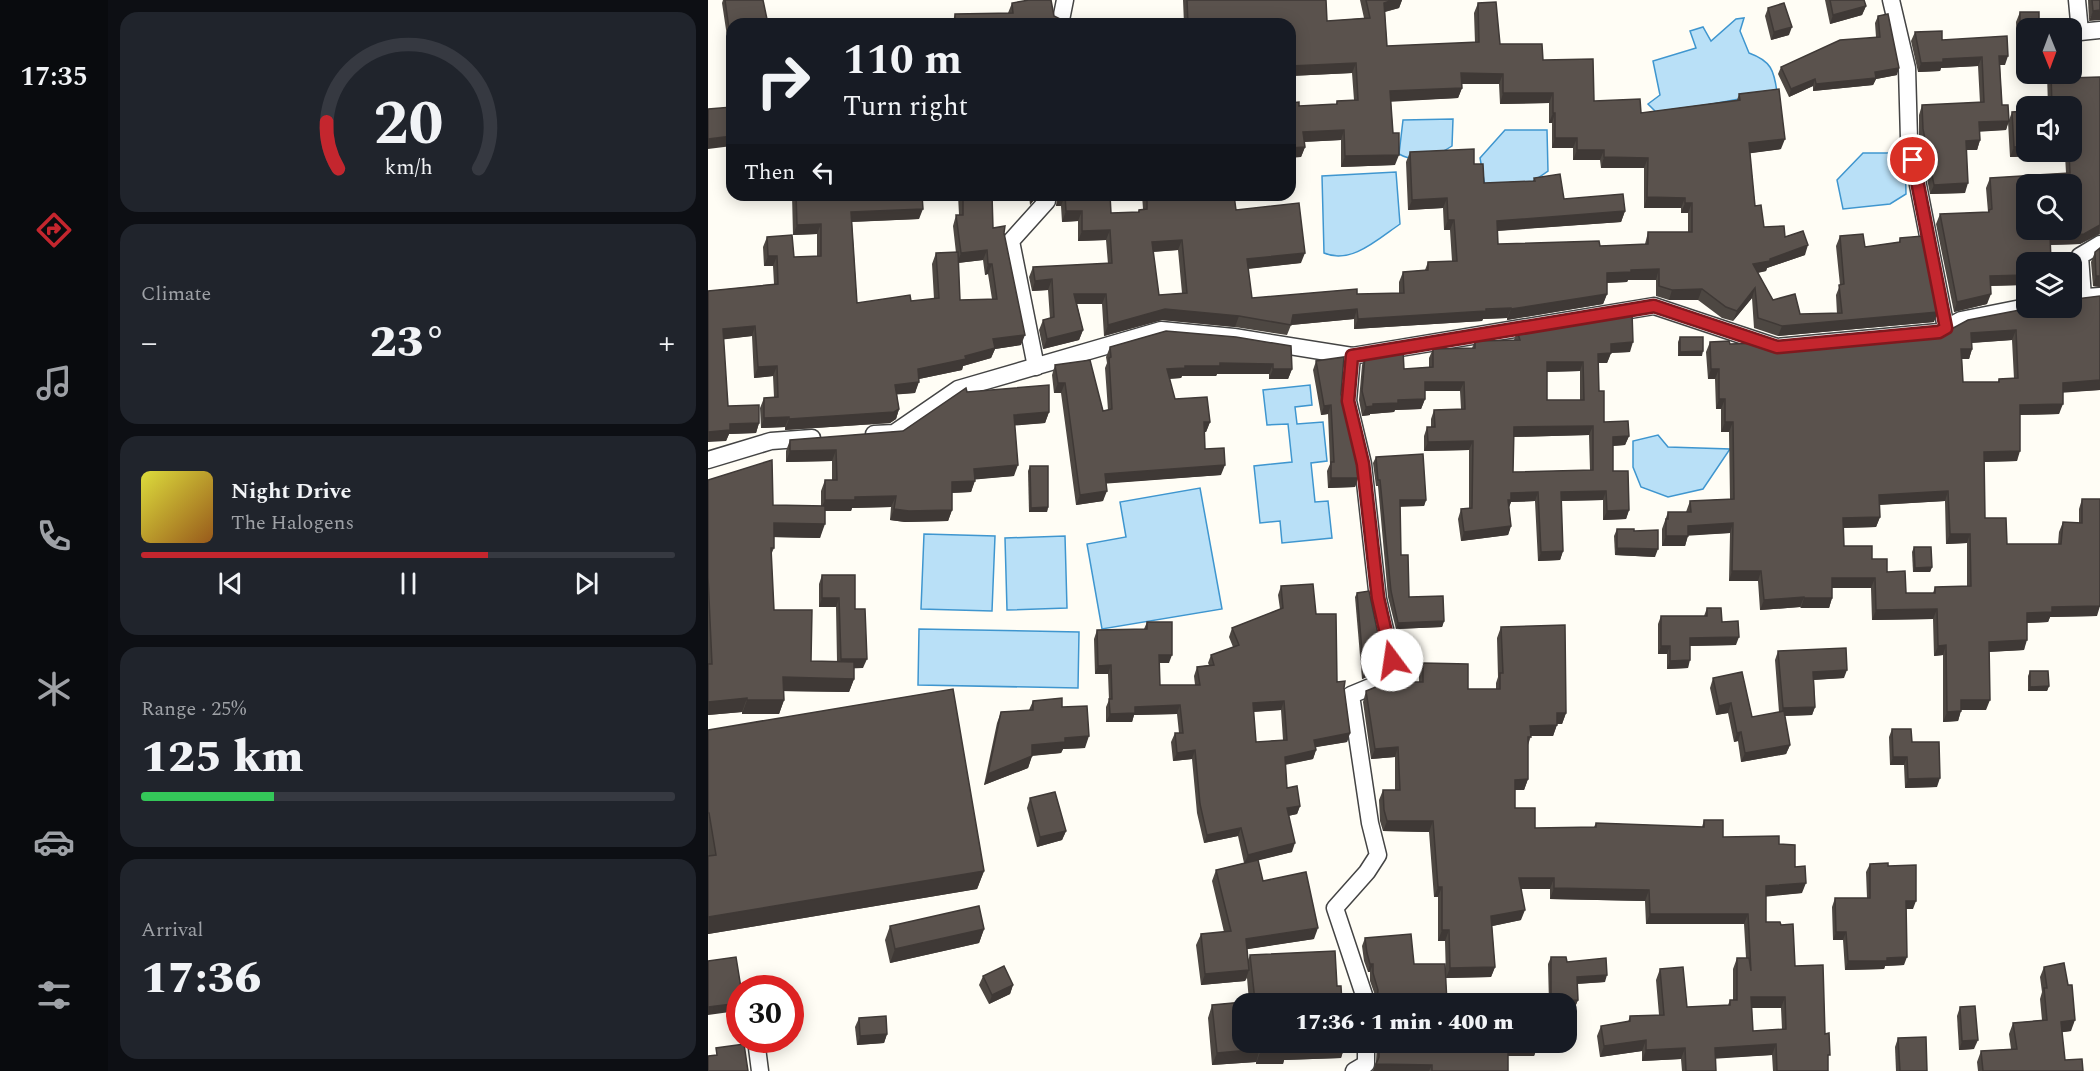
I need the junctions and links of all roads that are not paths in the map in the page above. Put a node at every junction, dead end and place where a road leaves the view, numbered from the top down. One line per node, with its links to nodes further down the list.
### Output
1 (1065, 0): 4 (street)
2 (1891, 0): 12 (street)
3 (2077, 0): 5 (street)
4 (1061, 18)
5 (2100, 30)
6 (1047, 201): 14 (street)
7 (2100, 244): 8 (street)
8 (2082, 255)
9 (2100, 296): 10 (street)
10 (2082, 297)
11 (2016, 309): 12 (street)
12 (1946, 328): 13 (street)
13 (1352, 356): 14 (street); 18 (street)
14 (1035, 367): 15 (street)
15 (860, 435)
16 (827, 437): 17 (street)
17 (708, 460)
18 (1363, 993)
19 (758, 1053): 21 (street)
20 (1366, 1053): 22 (street)
21 (760, 1071)
22 (1354, 1071)

